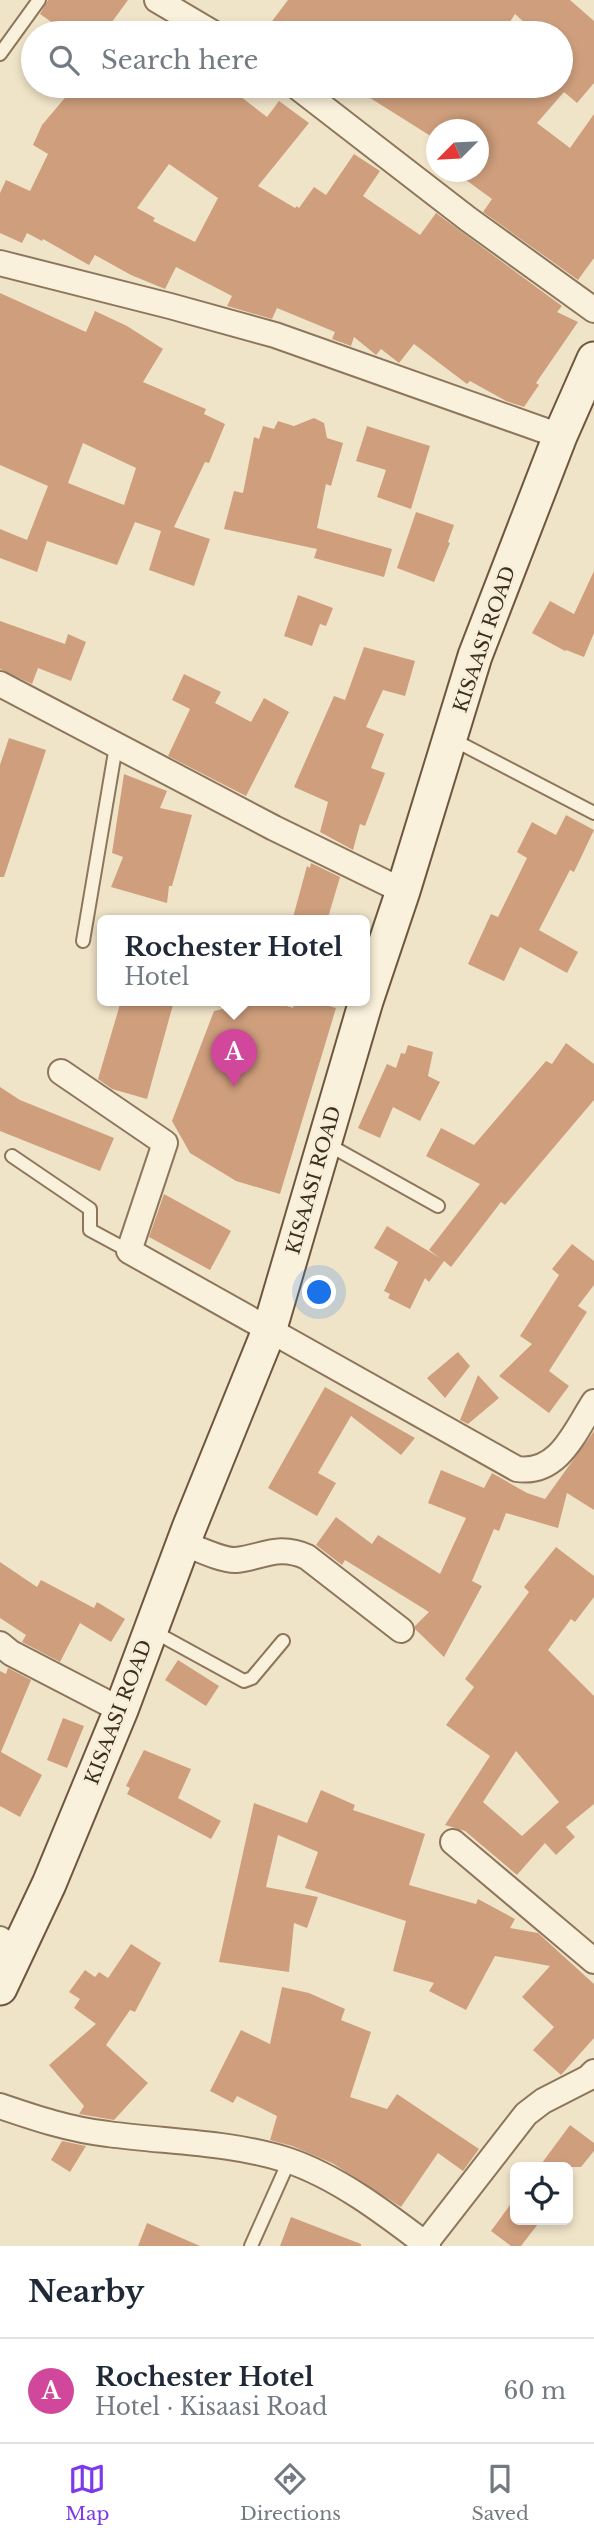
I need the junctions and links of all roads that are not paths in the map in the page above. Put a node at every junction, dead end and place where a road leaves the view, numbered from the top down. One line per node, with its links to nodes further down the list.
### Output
1 (38, 0): 3 (lane)
2 (157, 0): 4 (street)
3 (23, 21)
4 (193, 21)
5 (21, 24): 6 (lane)
6 (0, 54)
7 (312, 98): 9 (street)
8 (0, 263): 12 (street)
9 (594, 310)
10 (594, 359): 11 (main road, KISAASI ROAD)
11 (585, 400): 12 (main road, KISAASI ROAD)
12 (560, 436): 14 (main road, KISAASI ROAD)
13 (0, 684): 15 (street)
14 (450, 738): 16 (lane); 17 (main road, KISAASI ROAD)
15 (116, 747): 17 (street); 18 (lane)
16 (594, 813)
17 (404, 891): 19 (main road, KISAASI ROAD)
18 (83, 941)
19 (370, 989)
20 (365, 1006): 22 (main road, KISAASI ROAD)
21 (61, 1072): 25 (street)
22 (324, 1142): 24 (lane); 26 (main road, KISAASI ROAD)
23 (12, 1156): 25 (lane)
24 (438, 1206)
25 (129, 1251): 26 (street)
26 (270, 1328): 27 (street); 28 (main road, KISAASI ROAD)
27 (594, 1402)
28 (183, 1543): 29 (main road, KISAASI ROAD); 30 (street)
29 (150, 1630): 31 (lane); 33 (main road, KISAASI ROAD)
30 (401, 1630)
31 (284, 1641)
32 (0, 1644): 33 (street)
33 (121, 1710): 35 (main road, KISAASI ROAD)
34 (453, 1842): 36 (street)
35 (9, 1945): 37 (main road, KISAASI ROAD)
36 (594, 1961)
37 (0, 1989)
38 (594, 2072): 41 (street)
39 (0, 2106): 40 (street)
40 (289, 2161): 41 (street); 42 (lane)
41 (426, 2245)
42 (251, 2246)

